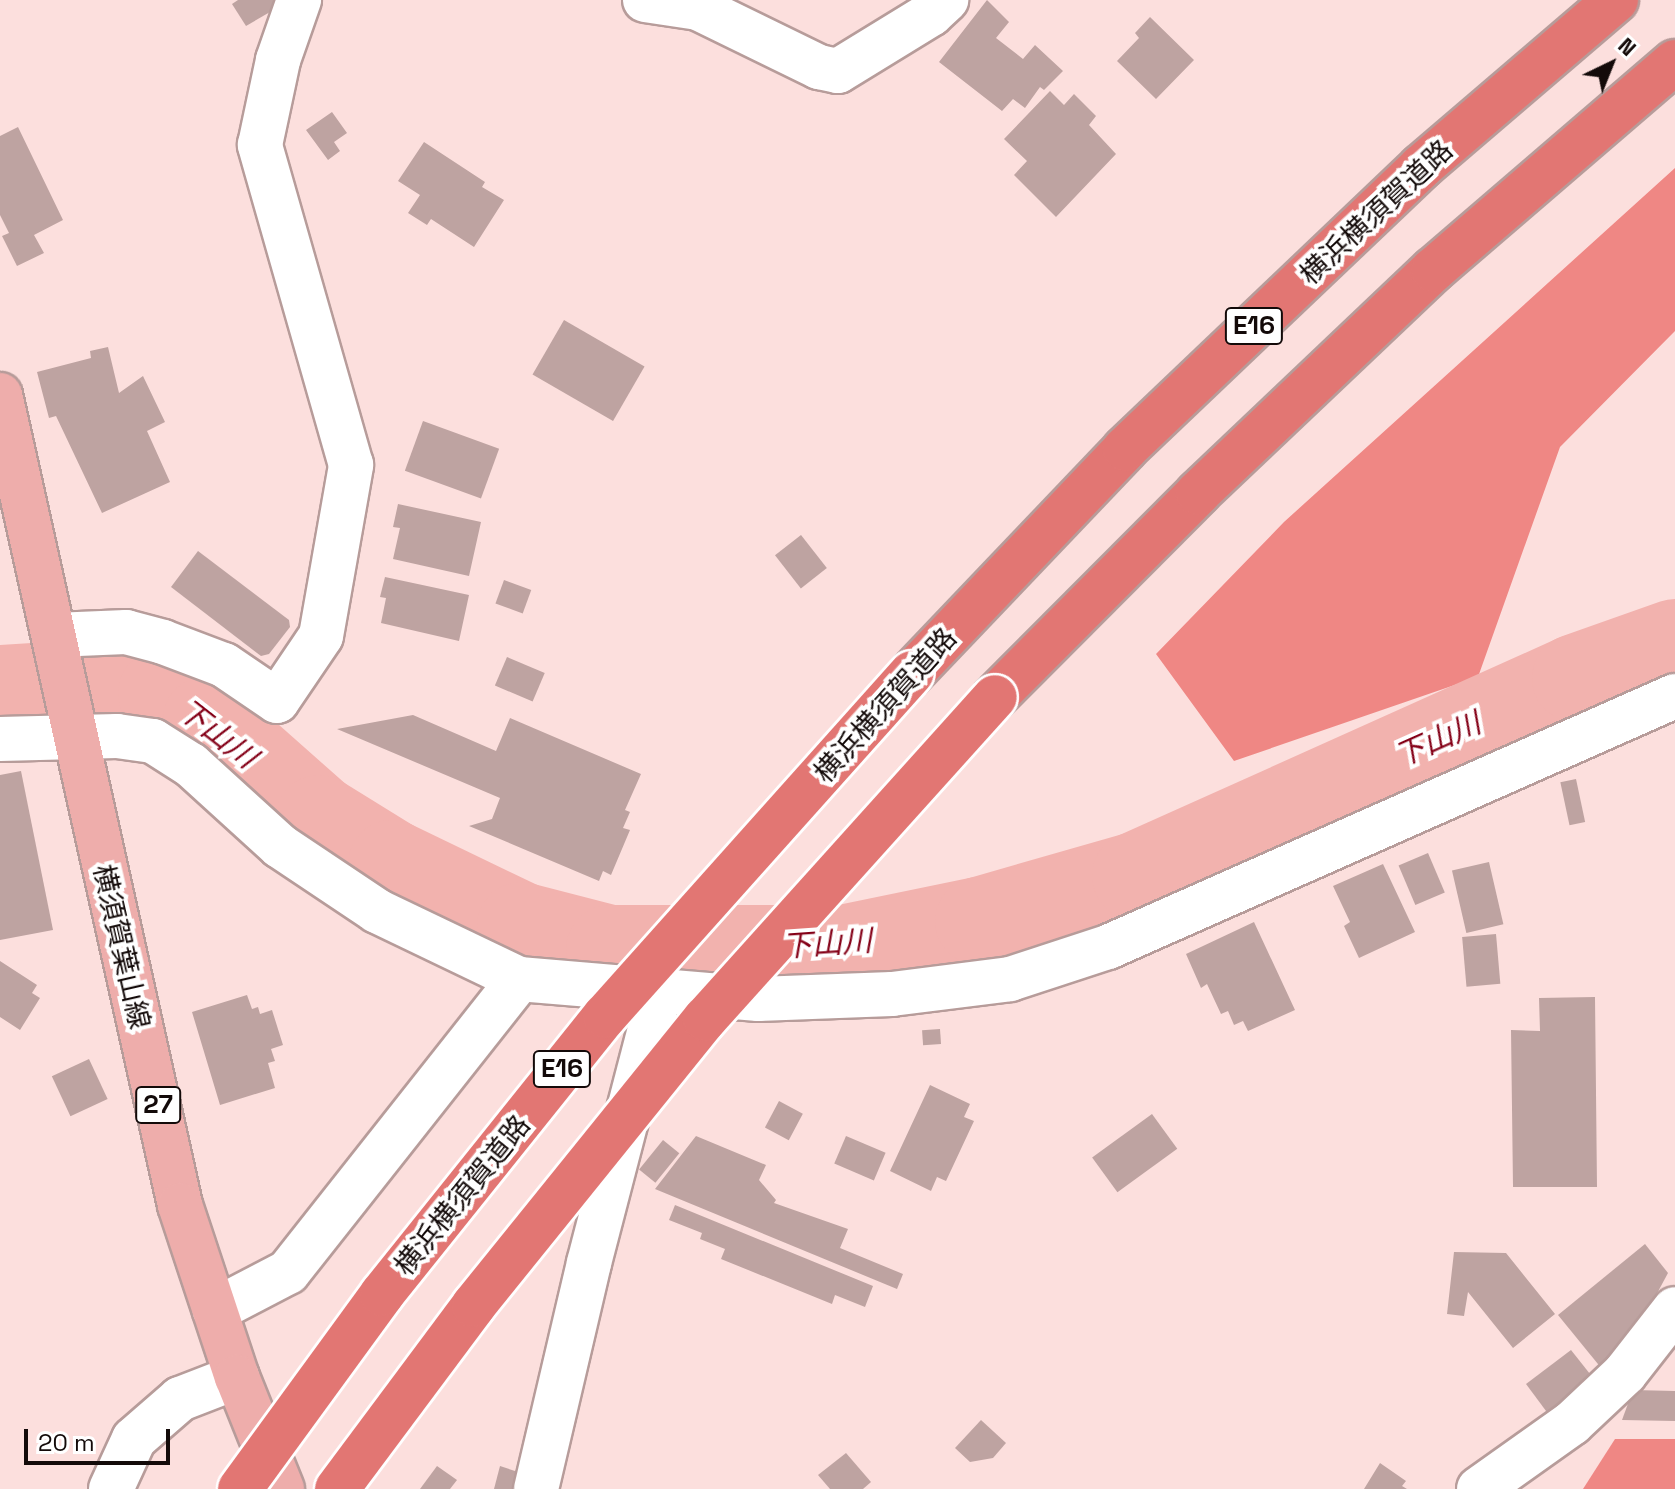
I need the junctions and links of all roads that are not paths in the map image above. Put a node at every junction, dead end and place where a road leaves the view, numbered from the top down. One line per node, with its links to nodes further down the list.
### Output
1 (299, 0): 7 (street)
2 (645, 0): 3 (street)
3 (946, 0)
4 (1616, 0): 17 (highway, 横浜横須賀道路 / E16, bridge)
5 (1675, 62): 19 (highway, bridge)
6 (0, 395): 7 (main road, 横須賀葉山線 / 27)
7 (55, 641): 9 (main road, 横須賀葉山線 / 27)
8 (1675, 696): 12 (street)
9 (72, 724): 10 (street); 11 (street); 14 (main road, 横須賀葉山線 / 27)
10 (0, 739)
11 (519, 979): 12 (street); 14 (street)
12 (660, 990): 20 (street)
13 (1675, 1309): 21 (street)
14 (215, 1310): 15 (main road, 横須賀葉山線 / 27)
15 (237, 1377): 16 (street); 18 (main road, 横須賀葉山線 / 27)
16 (111, 1489)
17 (240, 1489)
18 (282, 1489)
19 (337, 1489)
20 (536, 1489)
21 (1479, 1489)

